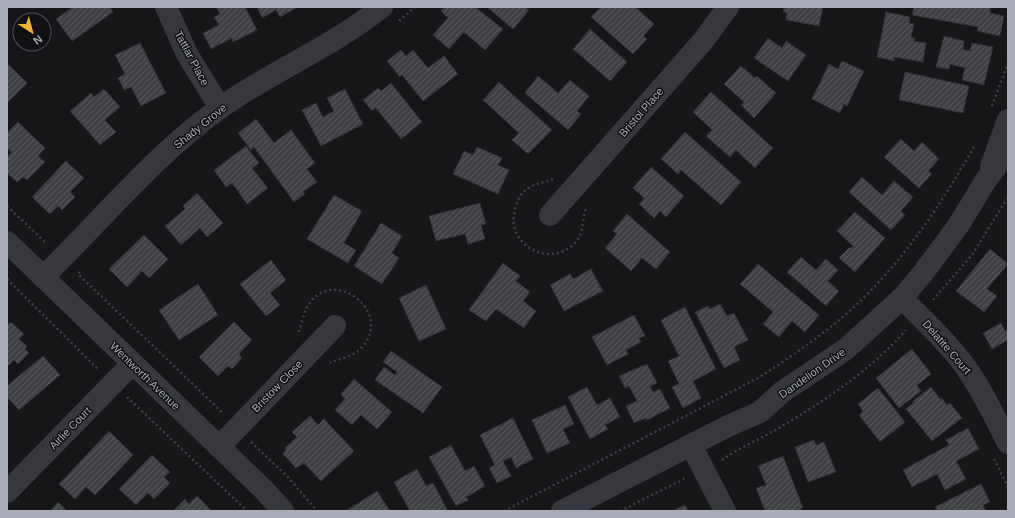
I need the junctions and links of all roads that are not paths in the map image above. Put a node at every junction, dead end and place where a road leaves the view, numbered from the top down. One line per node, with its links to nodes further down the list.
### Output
1 (166, 7): 4 (street, Tattlar Place)
2 (382, 7): 4 (street, Shady Grove)
3 (728, 7): 8 (street, Bristol Place)
4 (220, 108): 10 (street, Shady Grove)
5 (1008, 120): 7 (street, Dandelion Drive)
6 (1008, 151): 7 (street, Dandelion Drive)
7 (986, 180): 11 (street, Dandelion Drive)
8 (550, 215)
9 (7, 242): 10 (street, Wentworth Avenue)
10 (43, 277): 13 (street, Wentworth Avenue)
11 (902, 298): 14 (street, Dandelion Drive); 16 (street, Delatite Court)
12 (335, 326): 15 (street, Bristow Close)
13 (132, 364): 15 (street, Wentworth Avenue); 17 (street, Airlie Court)
14 (691, 445): 19 (street, Dandelion Drive); 20 (street)
15 (219, 447): 18 (street, Wentworth Avenue)
16 (999, 448)
17 (7, 492)
18 (283, 511)
19 (562, 511)
20 (725, 511)

